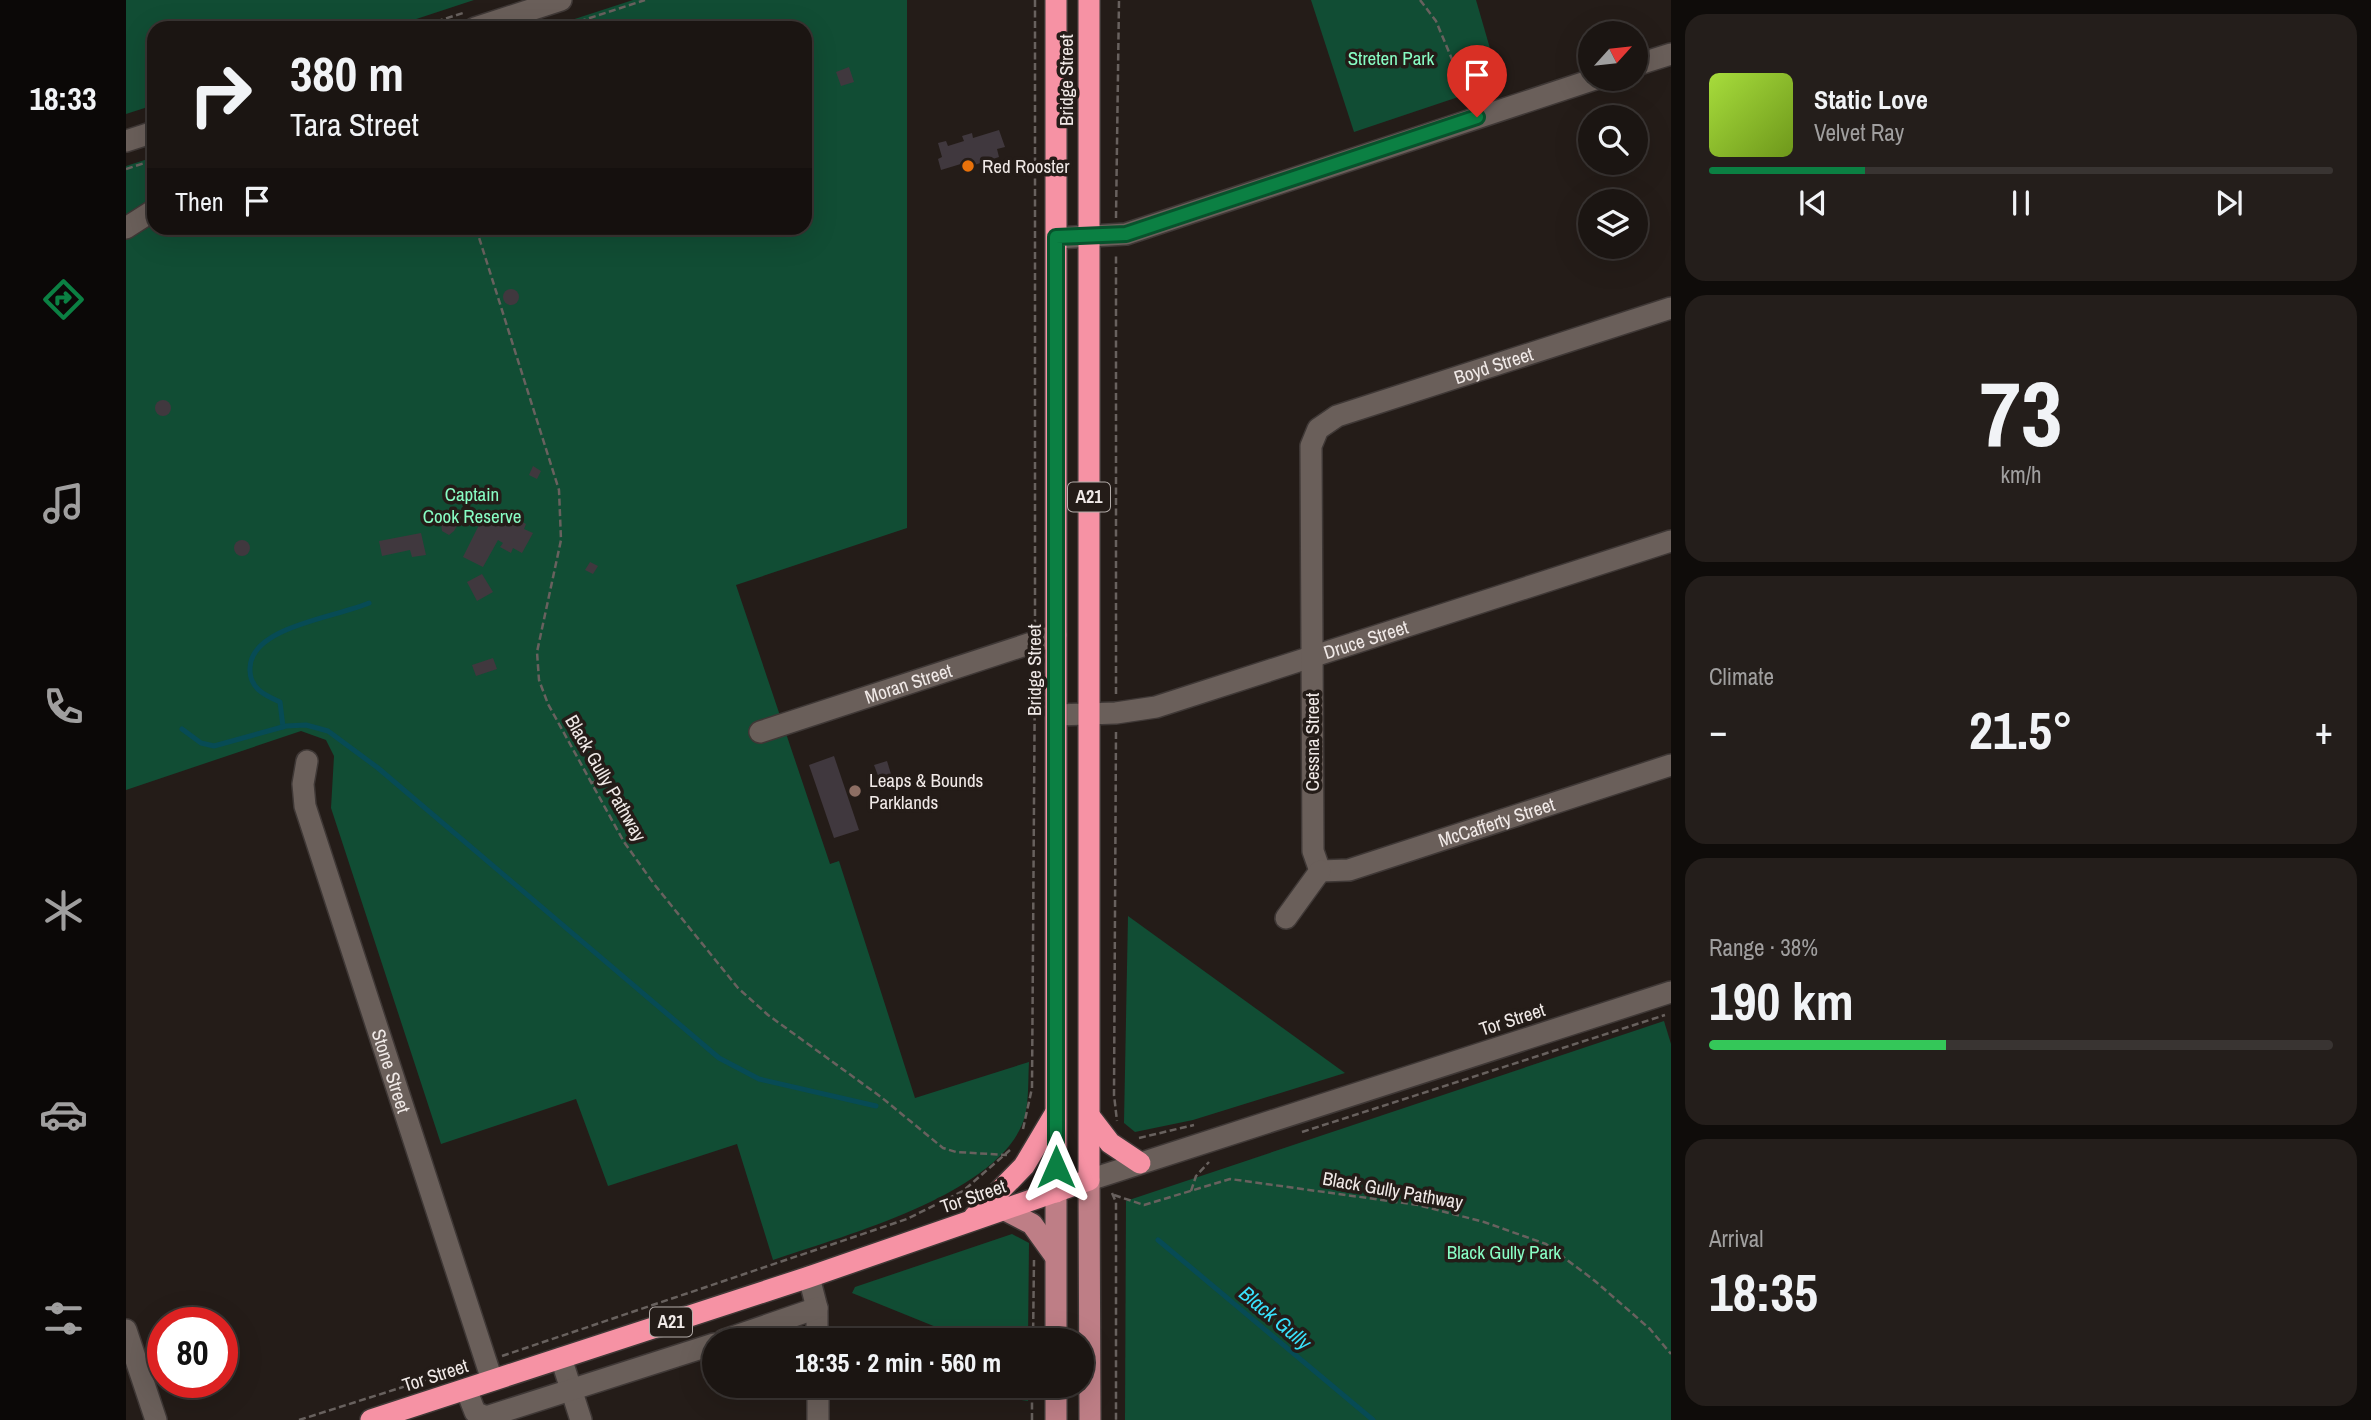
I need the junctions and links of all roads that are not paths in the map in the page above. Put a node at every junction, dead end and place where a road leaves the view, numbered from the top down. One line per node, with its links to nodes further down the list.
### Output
1 (561, 0): 4 (street)
2 (1056, 0): 12 (highway, Bridge Street / A21)
3 (1089, 0): 13 (highway, Bridge Street / A21)
4 (470, 20)
5 (1671, 54): 6 (street)
6 (1648, 61)
7 (1578, 84): 13 (street)
8 (147, 134): 9 (street)
9 (126, 141)
10 (147, 214): 11 (street)
11 (126, 228)
12 (1056, 237): 13 (street); 17 (highway, Bridge Street / A21)
13 (1088, 237): 19 (highway, Bridge Street / A21)
14 (1671, 309): 15 (street, Boyd Street)
15 (1318, 429): 18 (street, Cessna Street)
16 (1671, 541): 18 (street, Druce Street)
17 (1056, 635): 20 (highway, Bridge Street / A21); 21 (street, Moran Street)
18 (1311, 657): 19 (street, Druce Street); 24 (street, Cessna Street)
19 (1090, 714): 20 (street, Druce Street); 28 (highway, Bridge Street / A21)
20 (1056, 715): 27 (highway, Bridge Street / A21)
21 (760, 732)
22 (307, 761): 43 (street, Stone Street)
23 (1671, 765): 24 (street, McCafferty Street)
24 (1320, 871): 25 (street)
25 (1286, 918)
26 (1671, 992): 29 (street, Tor Street)
27 (1056, 1113): 31 (highway, Bridge Street); 33 (highway, A21)
28 (1090, 1117): 29 (highway); 30 (highway, Bridge Street / A21)
29 (1140, 1163): 30 (street, Tor Street)
30 (1089, 1180): 31 (highway, Tor Street / A21); 53 (main road, Bridge Street)
31 (1056, 1192): 32 (highway, Tor Street / A21); 34 (main road, Bridge Street)
32 (1005, 1210): 33 (highway, Tor Street / A21); 34 (main road)
33 (970, 1221): 35 (highway, Tor Street / A21)
34 (1055, 1256): 39 (main road, Bridge Street)
35 (809, 1277): 36 (street); 42 (highway, Tor Street / A21)
36 (817, 1308): 37 (street); 38 (street)
37 (759, 1328)
38 (817, 1328)
39 (1056, 1328)
40 (126, 1330): 48 (street)
41 (702, 1348): 45 (street)
42 (561, 1357): 43 (highway, Tor Street / A21); 45 (street)
43 (489, 1371): 44 (highway, Tor Street / A21)
44 (466, 1389): 45 (street); 49 (highway, Tor Street / A21)
45 (571, 1391): 50 (street)
46 (818, 1398): 51 (street)
47 (1056, 1398): 52 (main road)
48 (156, 1420)
49 (371, 1420)
50 (581, 1420)
51 (818, 1420)
52 (1056, 1420)
53 (1090, 1420)

